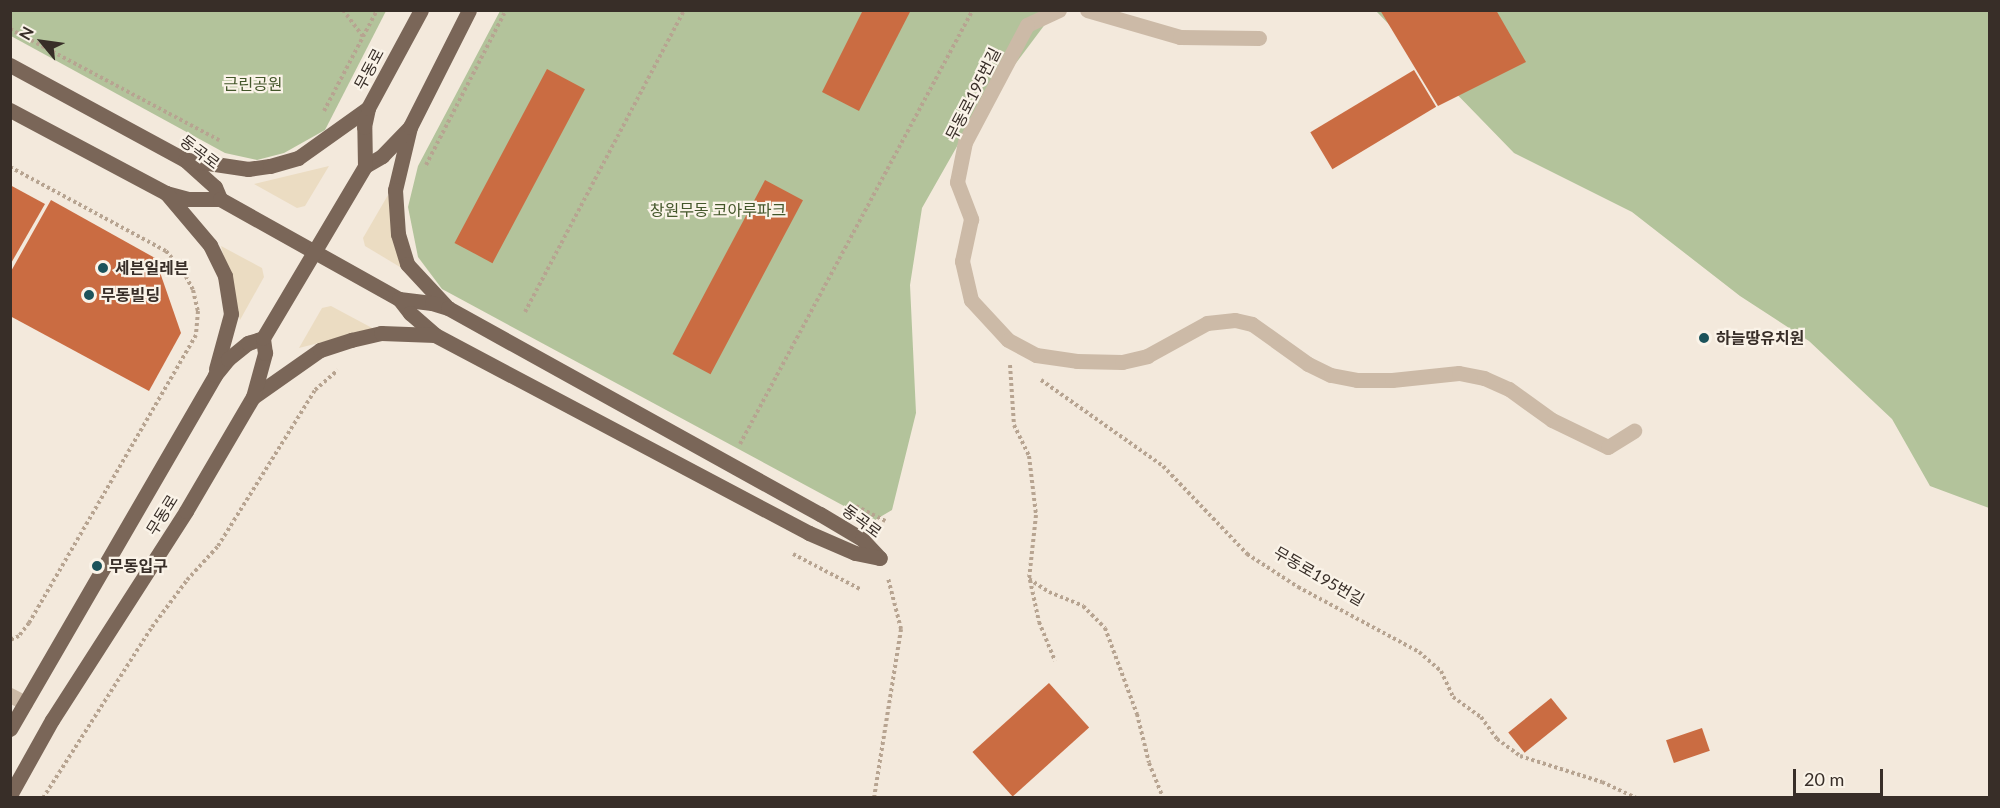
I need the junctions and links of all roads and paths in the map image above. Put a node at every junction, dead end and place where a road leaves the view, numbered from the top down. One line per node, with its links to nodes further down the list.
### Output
1 (343, 10): 11 (path)
2 (377, 10): 11 (path)
3 (421, 10): 14 (main road, 무동로)
4 (469, 10): 17 (main road)
5 (506, 10): 22 (path)
6 (684, 10): 28 (path)
7 (973, 10): 38 (path)
8 (1059, 10): 31 (street, 무동로195번길)
9 (1087, 10): 12 (street)
10 (10, 29): 18 (path)
11 (363, 37): 16 (path)
12 (1259, 38)
13 (10, 65): 19 (main road, 동곡로)
14 (368, 108): 19 (main road); 20 (main road, 무동로)
15 (10, 110): 23 (main road)
16 (322, 114)
17 (410, 127): 20 (main road); 27 (main road)
18 (223, 143)
19 (185, 160): 24 (main road, 동곡로)
20 (364, 166): 25 (main road, 무동로)
21 (10, 167): 47 (path)
22 (423, 170)
23 (166, 193): 24 (main road); 33 (main road)
24 (220, 199): 25 (main road)
25 (314, 252): 26 (main road); 30 (main road, 무동로)
26 (399, 299): 27 (main road, 동곡로); 29 (main road, 동곡로)
27 (448, 308): 40 (main road, 동곡로)
28 (525, 312)
29 (435, 336): 35 (main road); 44 (main road, 동곡로)
30 (263, 338): 33 (main road, 무동로); 35 (main road, 무동로)
31 (1008, 340): 36 (street, 무동로195번길); 45 (path)
32 (341, 368): 53 (path)
33 (215, 375): 50 (main road, 무동로)
34 (1040, 379): 56 (path, 무동로195번길)
35 (253, 397): 52 (main road, 무동로)
36 (1634, 431)
37 (730, 438): 38 (path)
38 (741, 443): 39 (path); 40 (path)
39 (751, 449)
40 (730, 463): 44 (main road, 동곡로)
41 (854, 505): 42 (path)
42 (885, 521)
43 (787, 550): 46 (path)
44 (880, 558): 54 (path)
45 (1029, 576): 48 (path); 55 (path)
46 (860, 589)
47 (10, 640)
48 (1055, 661)
49 (10, 695): 50 (street)
50 (25, 703): 51 (main road, 무동로)
51 (10, 729)
52 (10, 795)
53 (43, 798)
54 (874, 798)
55 (1163, 798)
56 (1636, 798)

